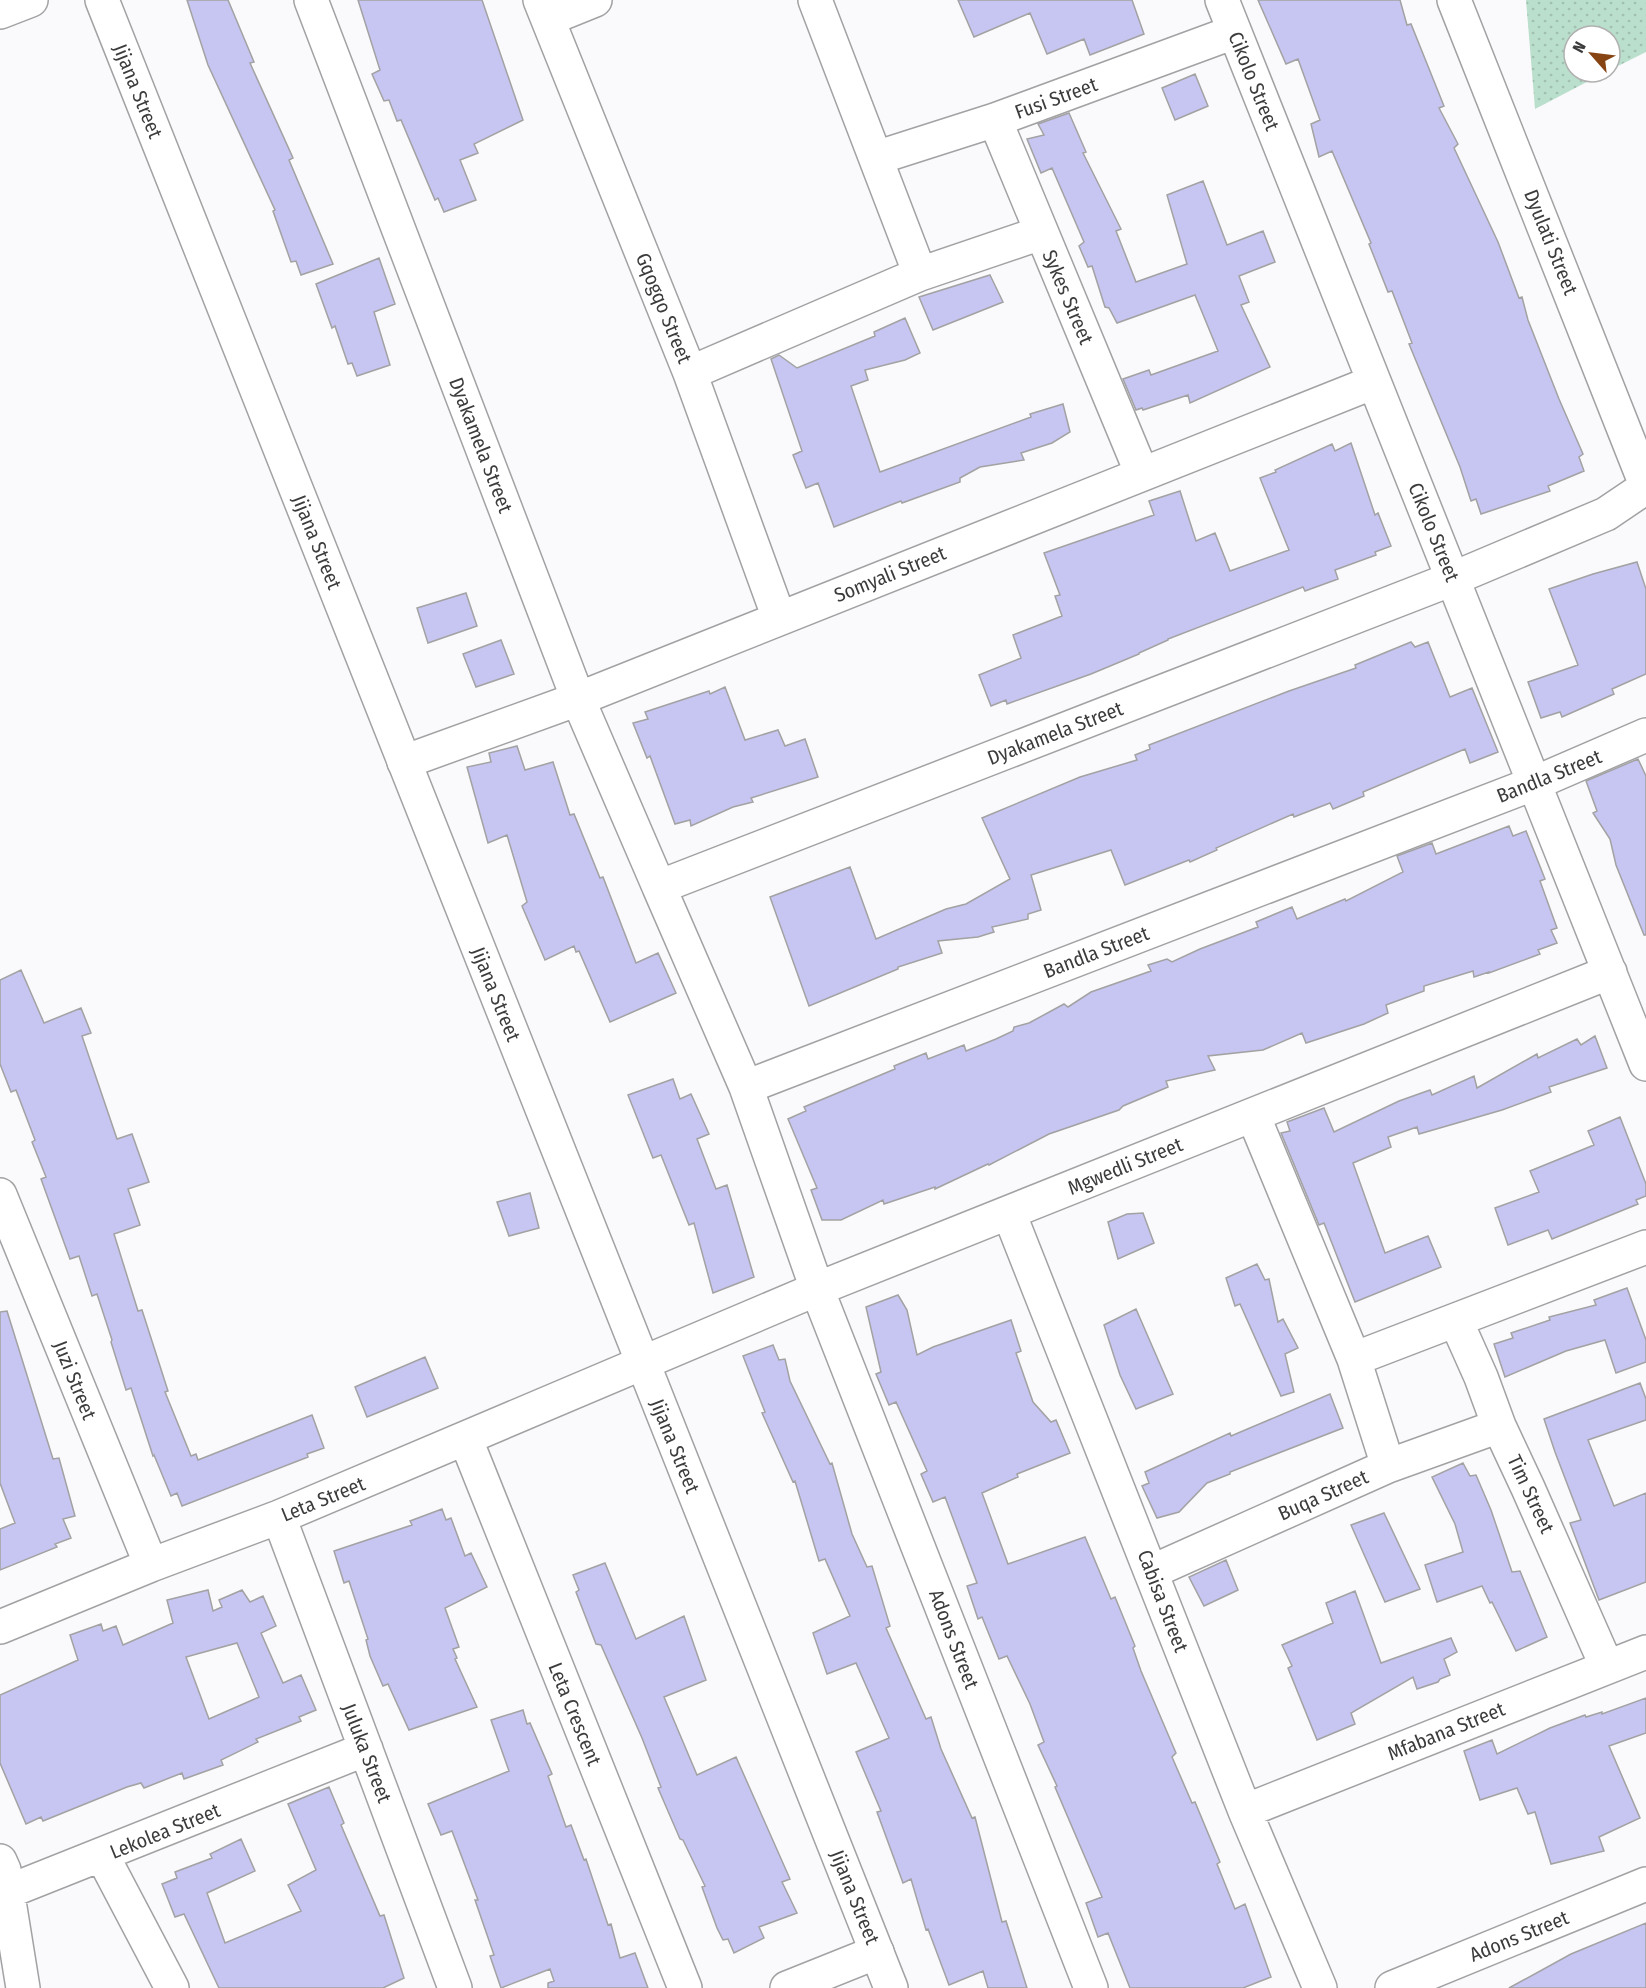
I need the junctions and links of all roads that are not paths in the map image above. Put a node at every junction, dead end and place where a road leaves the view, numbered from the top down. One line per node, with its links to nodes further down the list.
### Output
1 (32, 0): 9 (street)
2 (102, 0): 23 (street, Jijana Street)
3 (311, 0): 21 (street, Dyakamela Street)
4 (595, 0): 8 (street)
5 (815, 0): 12 (street)
6 (1222, 0): 10 (street, Cikolo Street)
7 (1454, 0): 18 (street, Dyulati Street)
8 (544, 10): 15 (street, Gqogqo Street)
9 (0, 12)
10 (1234, 32): 11 (street, Fusi Street); 16 (street, Cikolo Street)
11 (995, 120): 12 (street, Fusi Street); 13 (street, Sykes Street)
12 (876, 158): 14 (street)
13 (1041, 233): 14 (street); 17 (street, Sykes Street)
14 (920, 274): 15 (street)
15 (690, 373): 20 (street, Gqogqo Street)
16 (1374, 382): 17 (street, Somyali Street); 19 (street, Cikolo Street)
17 (1142, 474): 20 (street, Somyali Street)
18 (1646, 486): 19 (street, Dyulati Street)
19 (1452, 579): 24 (street, Cikolo Street); 25 (street, Dyakamela Street)
20 (779, 618): 21 (street, Somyali Street)
21 (578, 699): 23 (street, Somyali Street); 25 (street, Dyakamela Street)
22 (1646, 735): 24 (street, Bandla Street)
23 (404, 762): 36 (street, Jijana Street)
24 (1535, 783): 26 (street, Cikolo Street); 28 (street, Bandla Street)
25 (658, 887): 28 (street, Dyakamela Street)
26 (1610, 972): 27 (street, Cikolo Street); 29 (street, Mgwedli Street)
27 (1646, 1064)
28 (746, 1087): 33 (street)
29 (1253, 1115): 31 (street, Mgwedli Street); 35 (street)
30 (0, 1195): 41 (street, Juzi Street)
31 (1009, 1213): 33 (street, Mgwedli Street); 42 (street, Cabisa Street)
32 (1646, 1247): 34 (street)
33 (817, 1290): 36 (street, Mgwedli Street); 59 (street, Adons Street)
34 (1456, 1321): 35 (street); 37 (street, Tim Street)
35 (1354, 1359): 39 (street)
36 (643, 1365): 38 (street, Leta Street); 52 (street, Jijana Street)
37 (1499, 1426): 39 (street, Buqa Street); 45 (street, Tim Street)
38 (466, 1440): 40 (street, Leta Street); 56 (street, Leta Crescent)
39 (1388, 1466): 42 (street, Buqa Street)
40 (279, 1517): 41 (street, Leta Street); 46 (street, Juluka Street)
41 (151, 1564): 43 (street, Leta Street)
42 (1151, 1572): 47 (street, Cabisa Street)
43 (0, 1627)
44 (1646, 1652): 45 (street, Mfabana Street)
45 (1607, 1667): 47 (street, Mfabana Street)
46 (366, 1749): 48 (street, Lekolea Street); 55 (street, Juluka Street)
47 (1245, 1811): 60 (street, Cabisa Street)
48 (102, 1855): 51 (street); 54 (street, Lekolea Street)
49 (0, 1861): 51 (street)
50 (1646, 1884): 61 (street, Adons Street)
51 (8, 1892): 53 (street)
52 (877, 1952): 57 (street); 58 (street, Jijana Street)
53 (23, 1988)
54 (172, 1988)
55 (456, 1988)
56 (685, 1988)
57 (788, 1988)
58 (891, 1988)
59 (1091, 1988)
60 (1320, 1988)
61 (1392, 1988)

